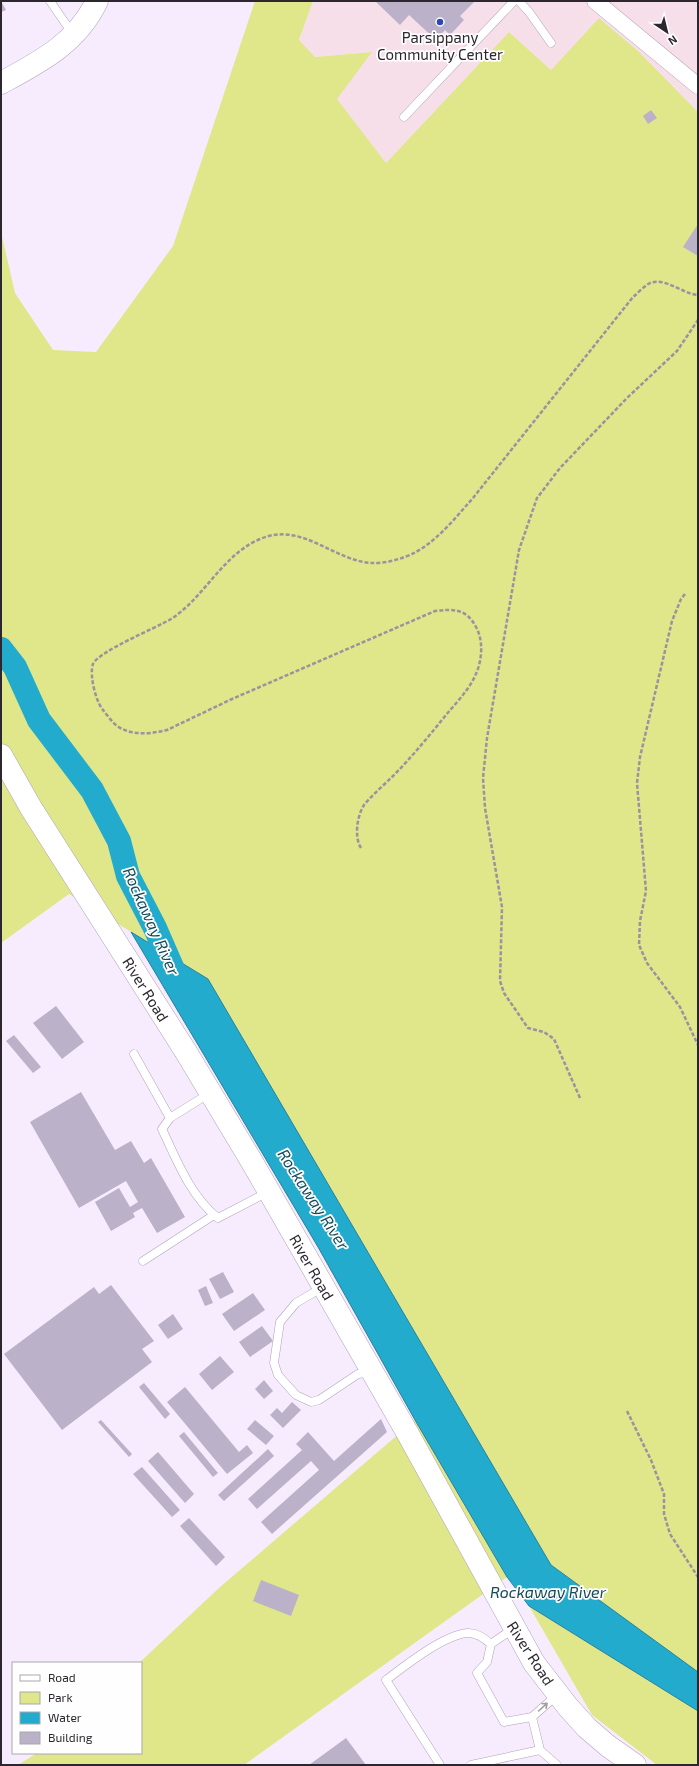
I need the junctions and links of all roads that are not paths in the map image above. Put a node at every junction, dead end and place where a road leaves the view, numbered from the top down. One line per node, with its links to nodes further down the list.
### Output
1 (50, 1): 6 (lane)
2 (97, 1): 6 (street)
3 (514, 1): 10 (lane)
4 (519, 1): 7 (lane)
5 (595, 1): 9 (street)
6 (74, 35): 8 (street)
7 (551, 43)
8 (1, 83)
9 (698, 86)
10 (404, 117)
11 (1, 755): 13 (street, River Road)
12 (134, 1054): 14 (lane)
13 (210, 1092): 14 (lane); 15 (street, River Road)
14 (170, 1118): 16 (lane)
15 (269, 1192): 16 (lane); 18 (street, River Road)
16 (214, 1215): 17 (lane)
17 (143, 1261)
18 (323, 1287): 19 (street, River Road); 19 (lane)
19 (372, 1372): 20 (street, River Road)
20 (514, 1628): 21 (lane); 22 (street, River Road)
21 (491, 1644): 23 (lane); 25 (lane)
22 (558, 1694): 23 (lane, one-way to 22); 28 (street, River Road)
23 (532, 1717): 24 (lane)
24 (540, 1750): 26 (lane); 27 (lane)
25 (440, 1765)
26 (470, 1765)
27 (557, 1765)
28 (635, 1765)

